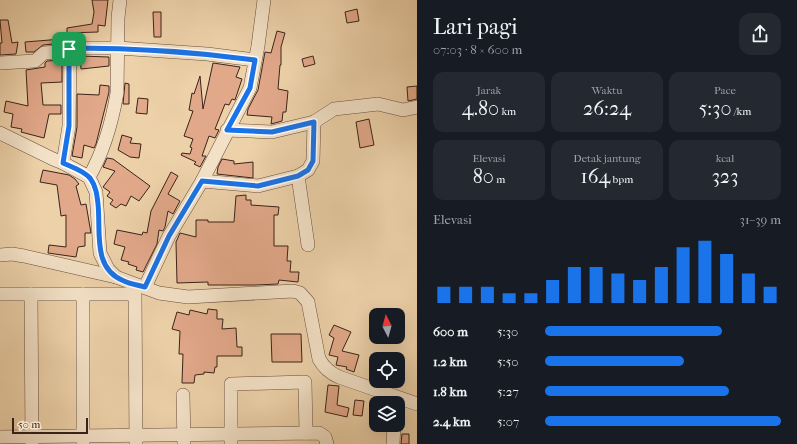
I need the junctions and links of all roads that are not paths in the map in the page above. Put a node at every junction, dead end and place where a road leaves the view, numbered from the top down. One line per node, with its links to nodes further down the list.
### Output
1 (120, 0): 3 (street)
2 (264, 0): 5 (street)
3 (118, 48): 4 (street); 5 (street); 13 (street)
4 (69, 51): 6 (street); 11 (street)
5 (255, 60): 9 (street)
6 (0, 63)
7 (417, 107): 8 (street)
8 (314, 122): 9 (street); 12 (street)
9 (227, 130): 14 (street)
10 (0, 133): 11 (street)
11 (63, 163): 13 (street)
12 (298, 176): 14 (street); 15 (street)
13 (90, 177): 17 (street)
14 (202, 181): 18 (street)
15 (308, 245)
16 (0, 255): 17 (street)
17 (116, 277): 18 (street)
18 (145, 287): 23 (street)
19 (0, 294): 20 (street)
20 (31, 294): 21 (street); 32 (street)
21 (83, 294): 33 (street); 34 (street)
22 (183, 395): 29 (street)
23 (384, 396)
24 (405, 402): 25 (street)
25 (417, 404)
26 (394, 432): 36 (street)
27 (306, 433): 30 (street); 31 (street); 35 (street)
28 (0, 437): 32 (street)
29 (184, 439): 30 (street); 34 (street)
30 (231, 439): 31 (street)
31 (282, 439)
32 (32, 440): 33 (street)
33 (83, 440): 34 (street)
34 (136, 440)
35 (327, 444)
36 (394, 444)

